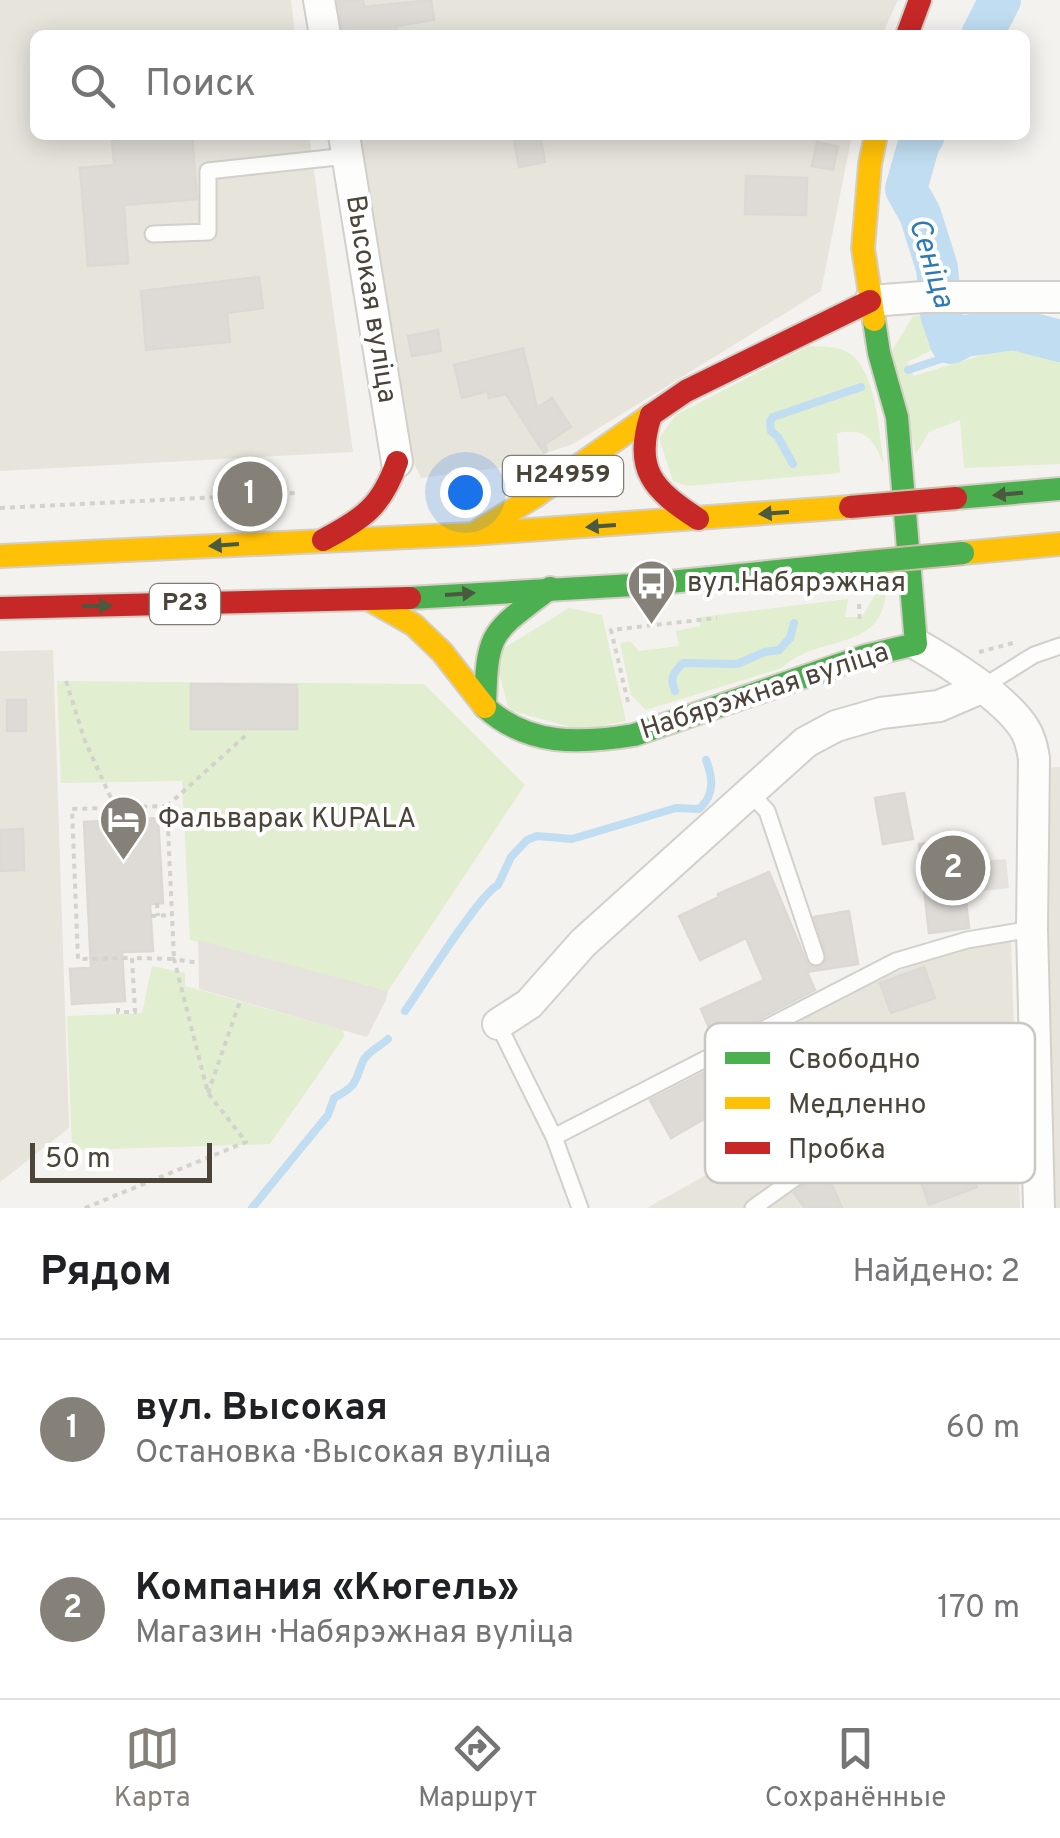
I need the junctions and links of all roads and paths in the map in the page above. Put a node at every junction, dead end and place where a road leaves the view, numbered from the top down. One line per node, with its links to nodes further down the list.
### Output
1 (319, 0): 3 (street)
2 (920, 0): 4 (main road)
3 (325, 30)
4 (909, 30)
5 (875, 140): 9 (main road)
6 (345, 145): 7 (lane); 11 (street, Высокая вуліца)
7 (153, 234)
8 (1060, 298): 9 (street)
9 (870, 301): 10 (main road, Н24959); 27 (main road)
10 (651, 415): 16 (main road, Н24959); 17 (main road, Н24959)
11 (404, 475): 18 (main road)
12 (1060, 490): 16 (main road, Р23, one-way to 16, bridge)
13 (297, 492): 14 (path)
14 (0, 508)
15 (445, 516): 17 (main road)
16 (698, 520): 17 (main road, Р23, one-way to 17)
17 (472, 534): 18 (main road, Р23)
18 (322, 541): 20 (main road, Р23, one-way to 20)
19 (1060, 544): 21 (main road, Р23, bridge)
20 (0, 556)
21 (550, 588): 23 (main road, Р23, one-way to 21); 31 (main road)
22 (858, 597): 26 (path)
23 (370, 600): 24 (main road, Р23, one-way to 23); 31 (main road, Набярэжная вуліца)
24 (0, 608)
25 (692, 622): 32 (path)
26 (860, 634)
27 (916, 644): 30 (street, Набярэжная вуліца); 32 (main road, Набярэжная вуліца)
28 (1060, 646): 30 (lane)
29 (66, 681): 36 (path)
30 (981, 688): 34 (street); 40 (street, Набярэжная вуліца)
31 (486, 706): 32 (main road, Набярэжная вуліца)
32 (634, 735)
33 (245, 736): 35 (path)
34 (749, 792): 41 (lane); 49 (street)
35 (167, 806): 36 (path); 39 (path)
36 (115, 807): 37 (path); 42 (path)
37 (116, 820)
38 (157, 903): 39 (path)
39 (171, 915): 43 (path)
40 (1032, 929): 47 (lane); 48 (street, Набярэжная вуліца)
41 (816, 957)
42 (132, 958): 43 (path); 46 (path)
43 (174, 959): 44 (path); 52 (path)
44 (199, 963)
45 (240, 1001): 52 (path)
46 (118, 1008)
47 (776, 1023)
48 (1034, 1023)
49 (498, 1024): 53 (lane)
50 (705, 1059): 53 (lane)
51 (1035, 1068): 58 (street, Набярэжная вуліца)
52 (208, 1093): 55 (path)
53 (554, 1137): 56 (lane)
54 (788, 1183): 57 (lane)
55 (86, 1208)
56 (580, 1208)
57 (753, 1208)
58 (1038, 1208)

